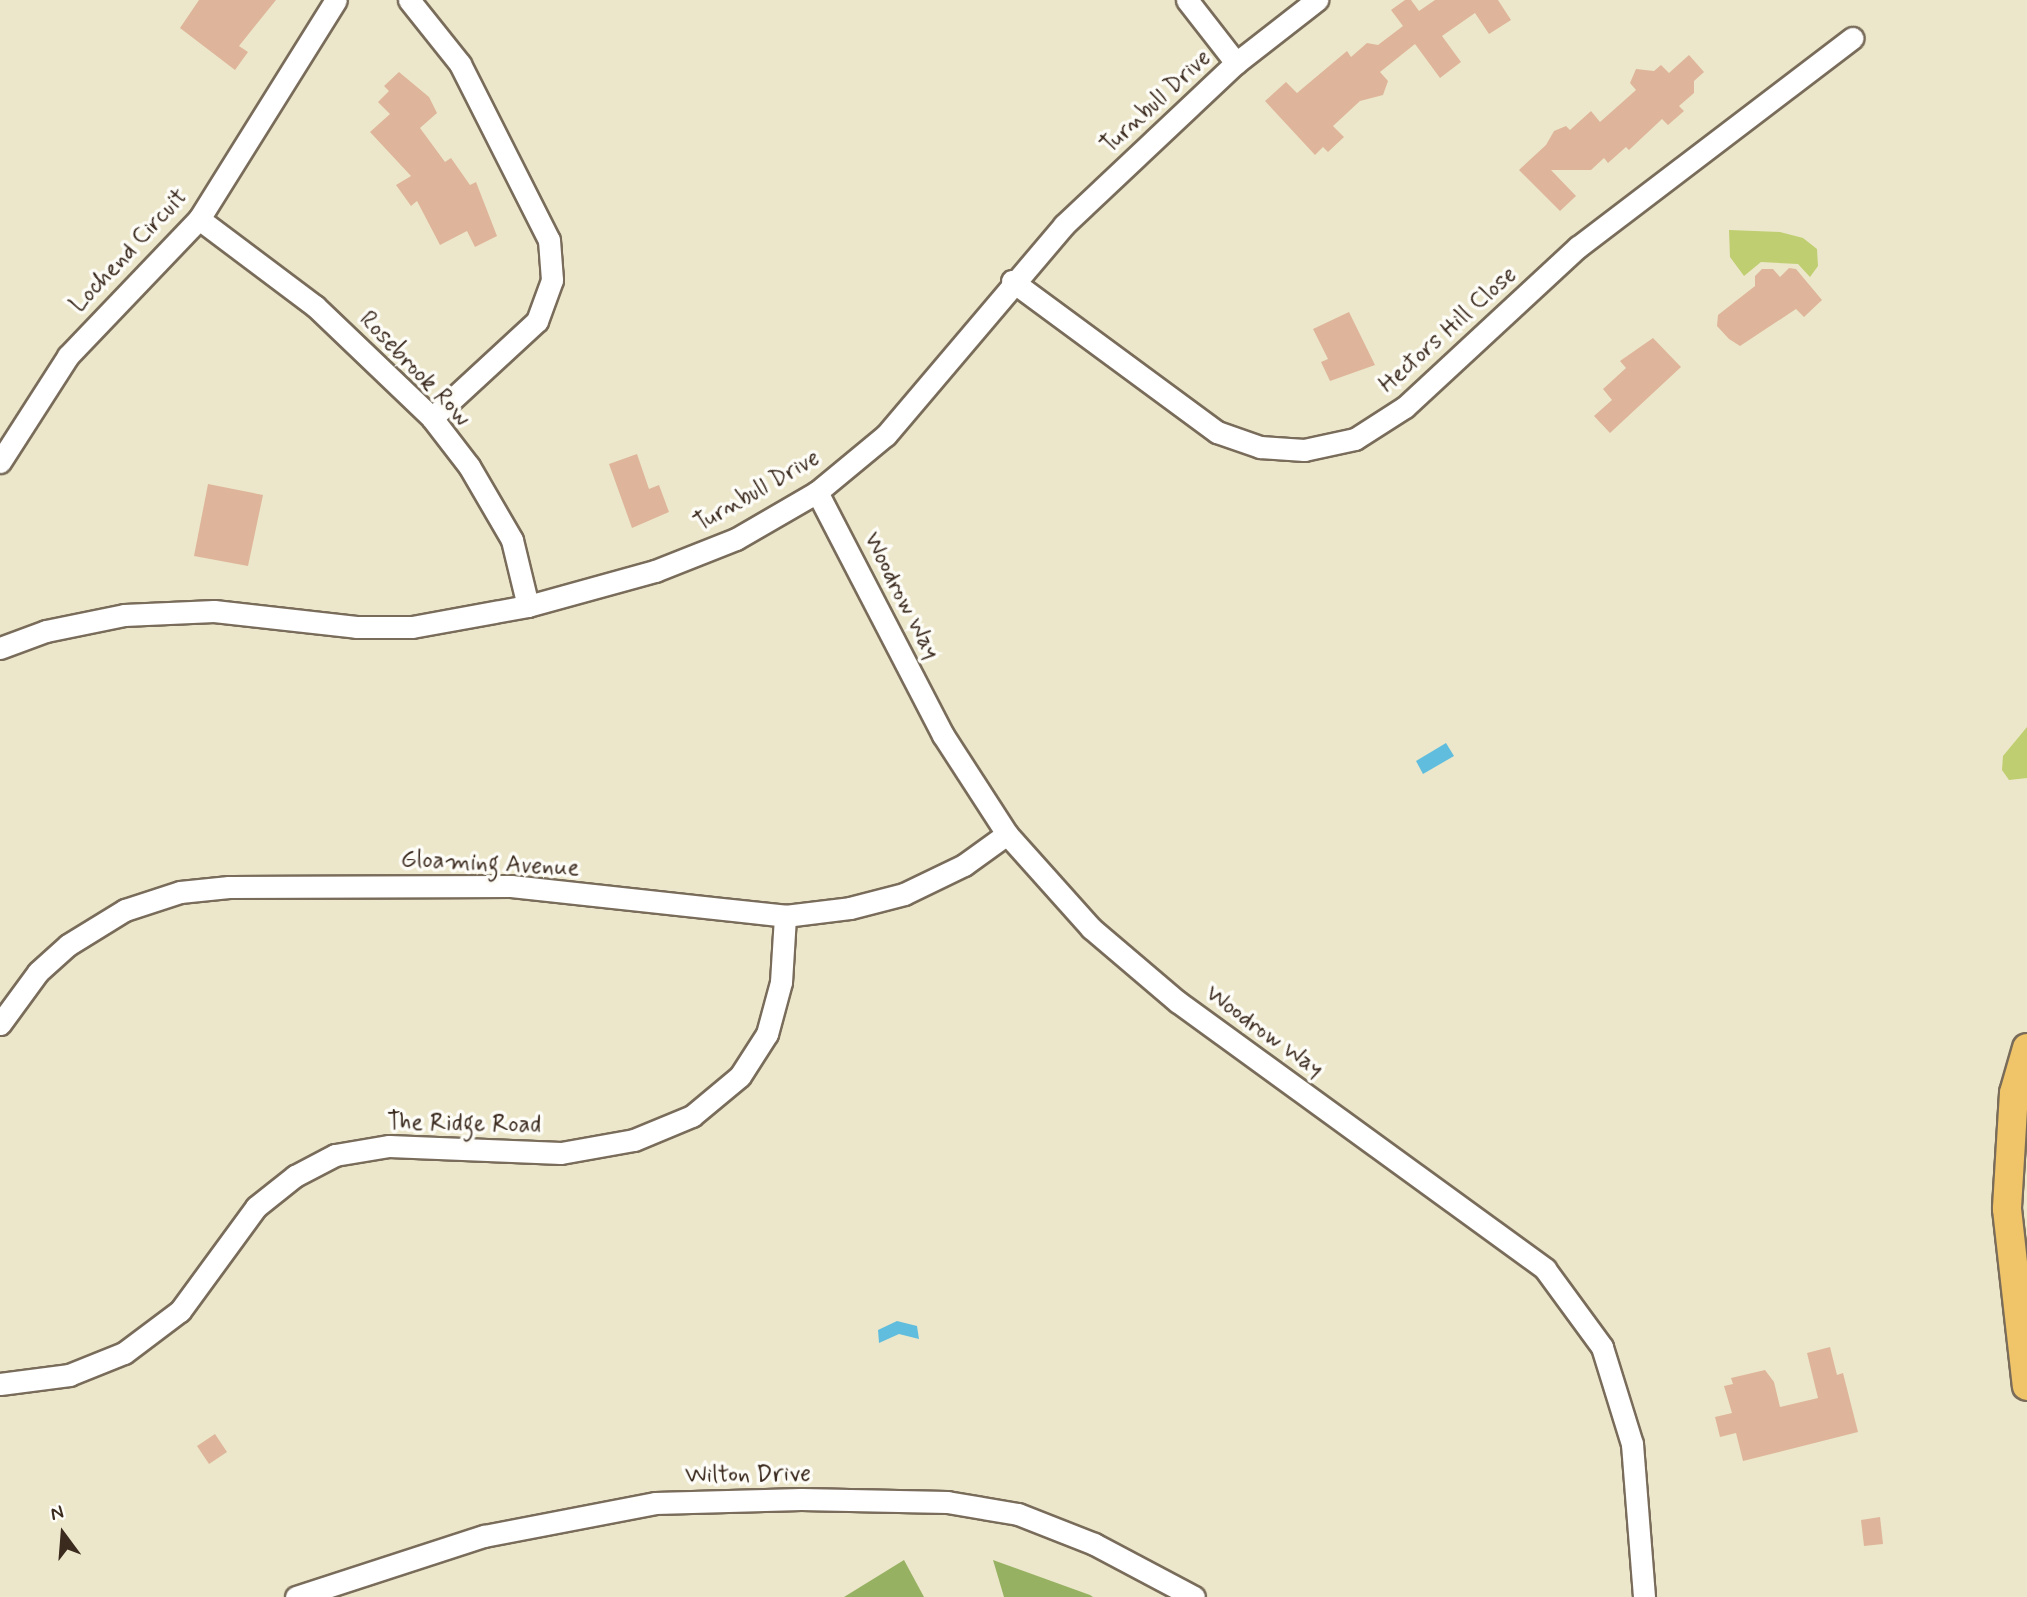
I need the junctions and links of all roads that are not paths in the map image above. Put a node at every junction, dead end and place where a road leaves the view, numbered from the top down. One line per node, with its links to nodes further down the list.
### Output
1 (336, 0): 7 (street, Lochend Circuit)
2 (409, 0): 9 (street)
3 (1187, 0): 6 (street)
4 (1317, 0): 6 (street, Turnbull Drive)
5 (1852, 38): 8 (street, Hectors Hill Close)
6 (1236, 63): 8 (street, Turnbull Drive)
7 (199, 219): 9 (street, Rosebrook Row); 10 (street, Lochend Circuit)
8 (1012, 281): 11 (street, Turnbull Drive)
9 (432, 418): 12 (street, Rosebrook Row)
10 (0, 462)
11 (817, 492): 12 (street, Turnbull Drive); 14 (street, Woodrow Way)
12 (528, 606): 13 (street, Turnbull Drive)
13 (0, 648)
14 (1007, 834): 15 (street, Gloaming Avenue); 22 (street, Woodrow Way)
15 (785, 916): 16 (street, Gloaming Avenue); 18 (street, The Ridge Road)
16 (0, 1024)
17 (2027, 1048): 19 (main road)
18 (0, 1384)
19 (2027, 1386)
20 (296, 1597): 21 (street, Wilton Drive)
21 (1194, 1597)
22 (1644, 1597)

